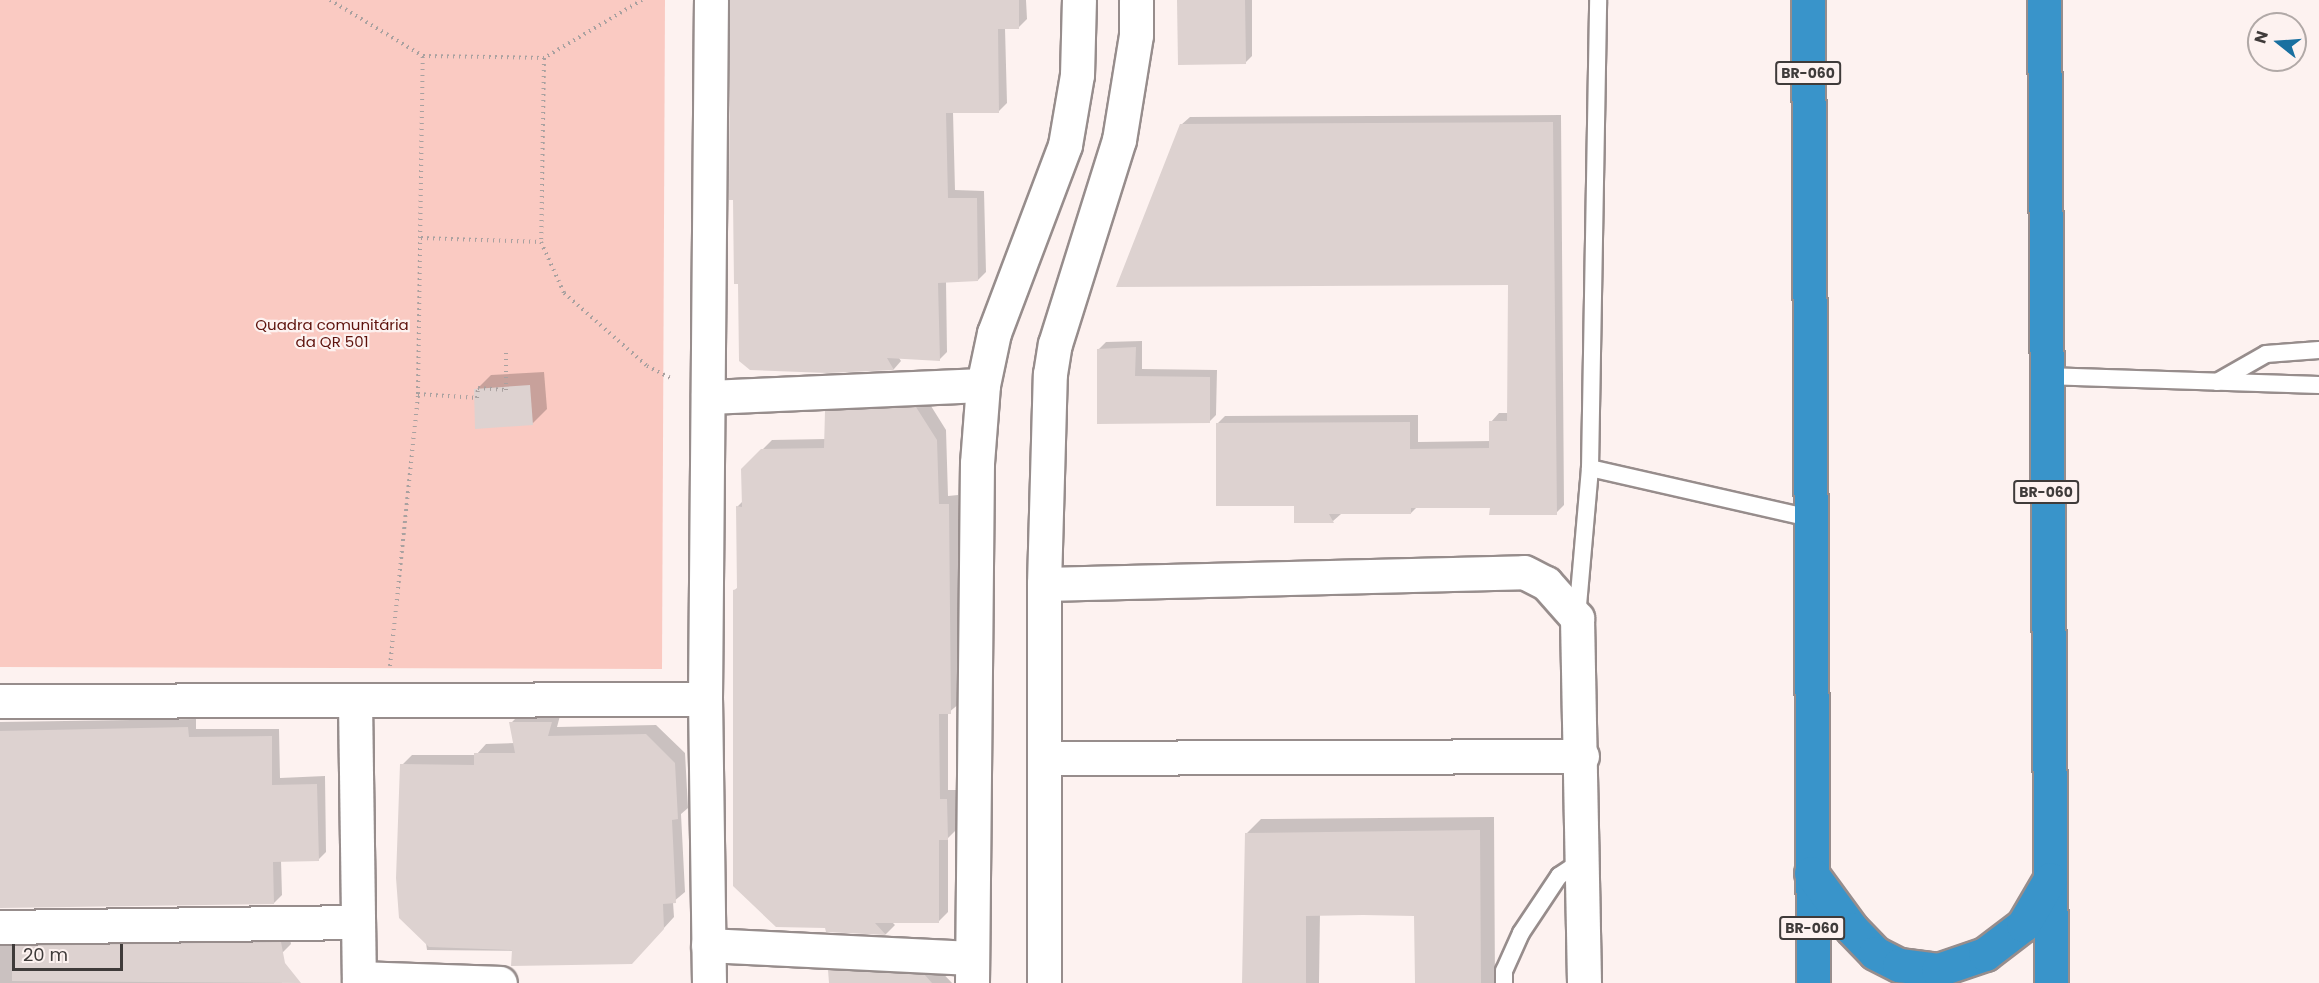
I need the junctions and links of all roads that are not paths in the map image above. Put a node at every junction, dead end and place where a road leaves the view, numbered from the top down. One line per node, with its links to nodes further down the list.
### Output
1 (711, 0): 12 (street)
2 (1079, 0): 10 (street)
3 (1136, 0): 15 (street)
4 (1598, 0): 13 (lane)
5 (1808, 0): 14 (highway, BR-060)
6 (2044, 0): 8 (highway, BR-060)
7 (2319, 350): 9 (lane)
8 (2045, 376): 9 (lane); 24 (highway, BR-060)
9 (2217, 382): 11 (lane)
10 (983, 385): 12 (street); 28 (street)
11 (2319, 385)
12 (708, 397): 17 (street)
13 (1590, 468): 14 (lane); 16 (lane)
14 (1810, 518): 23 (highway, BR-060)
15 (1044, 584): 16 (street); 21 (street)
16 (1577, 618): 20 (street)
17 (705, 699): 18 (street); 27 (street)
18 (371, 700): 19 (street); 25 (street)
19 (0, 701)
20 (1582, 756): 21 (street); 22 (street)
21 (1044, 758): 32 (street)
22 (1583, 860): 33 (lane); 34 (street)
23 (1811, 873): 24 (highway); 35 (highway, BR-060)
24 (2050, 879): 36 (highway, BR-060)
25 (356, 922): 26 (street); 29 (street)
26 (0, 927)
27 (708, 945): 28 (street); 31 (street)
28 (971, 971)
29 (359, 981): 30 (street)
30 (500, 983)
31 (709, 983)
32 (1044, 983)
33 (1504, 983)
34 (1584, 983)
35 (1813, 983)
36 (2051, 983)

